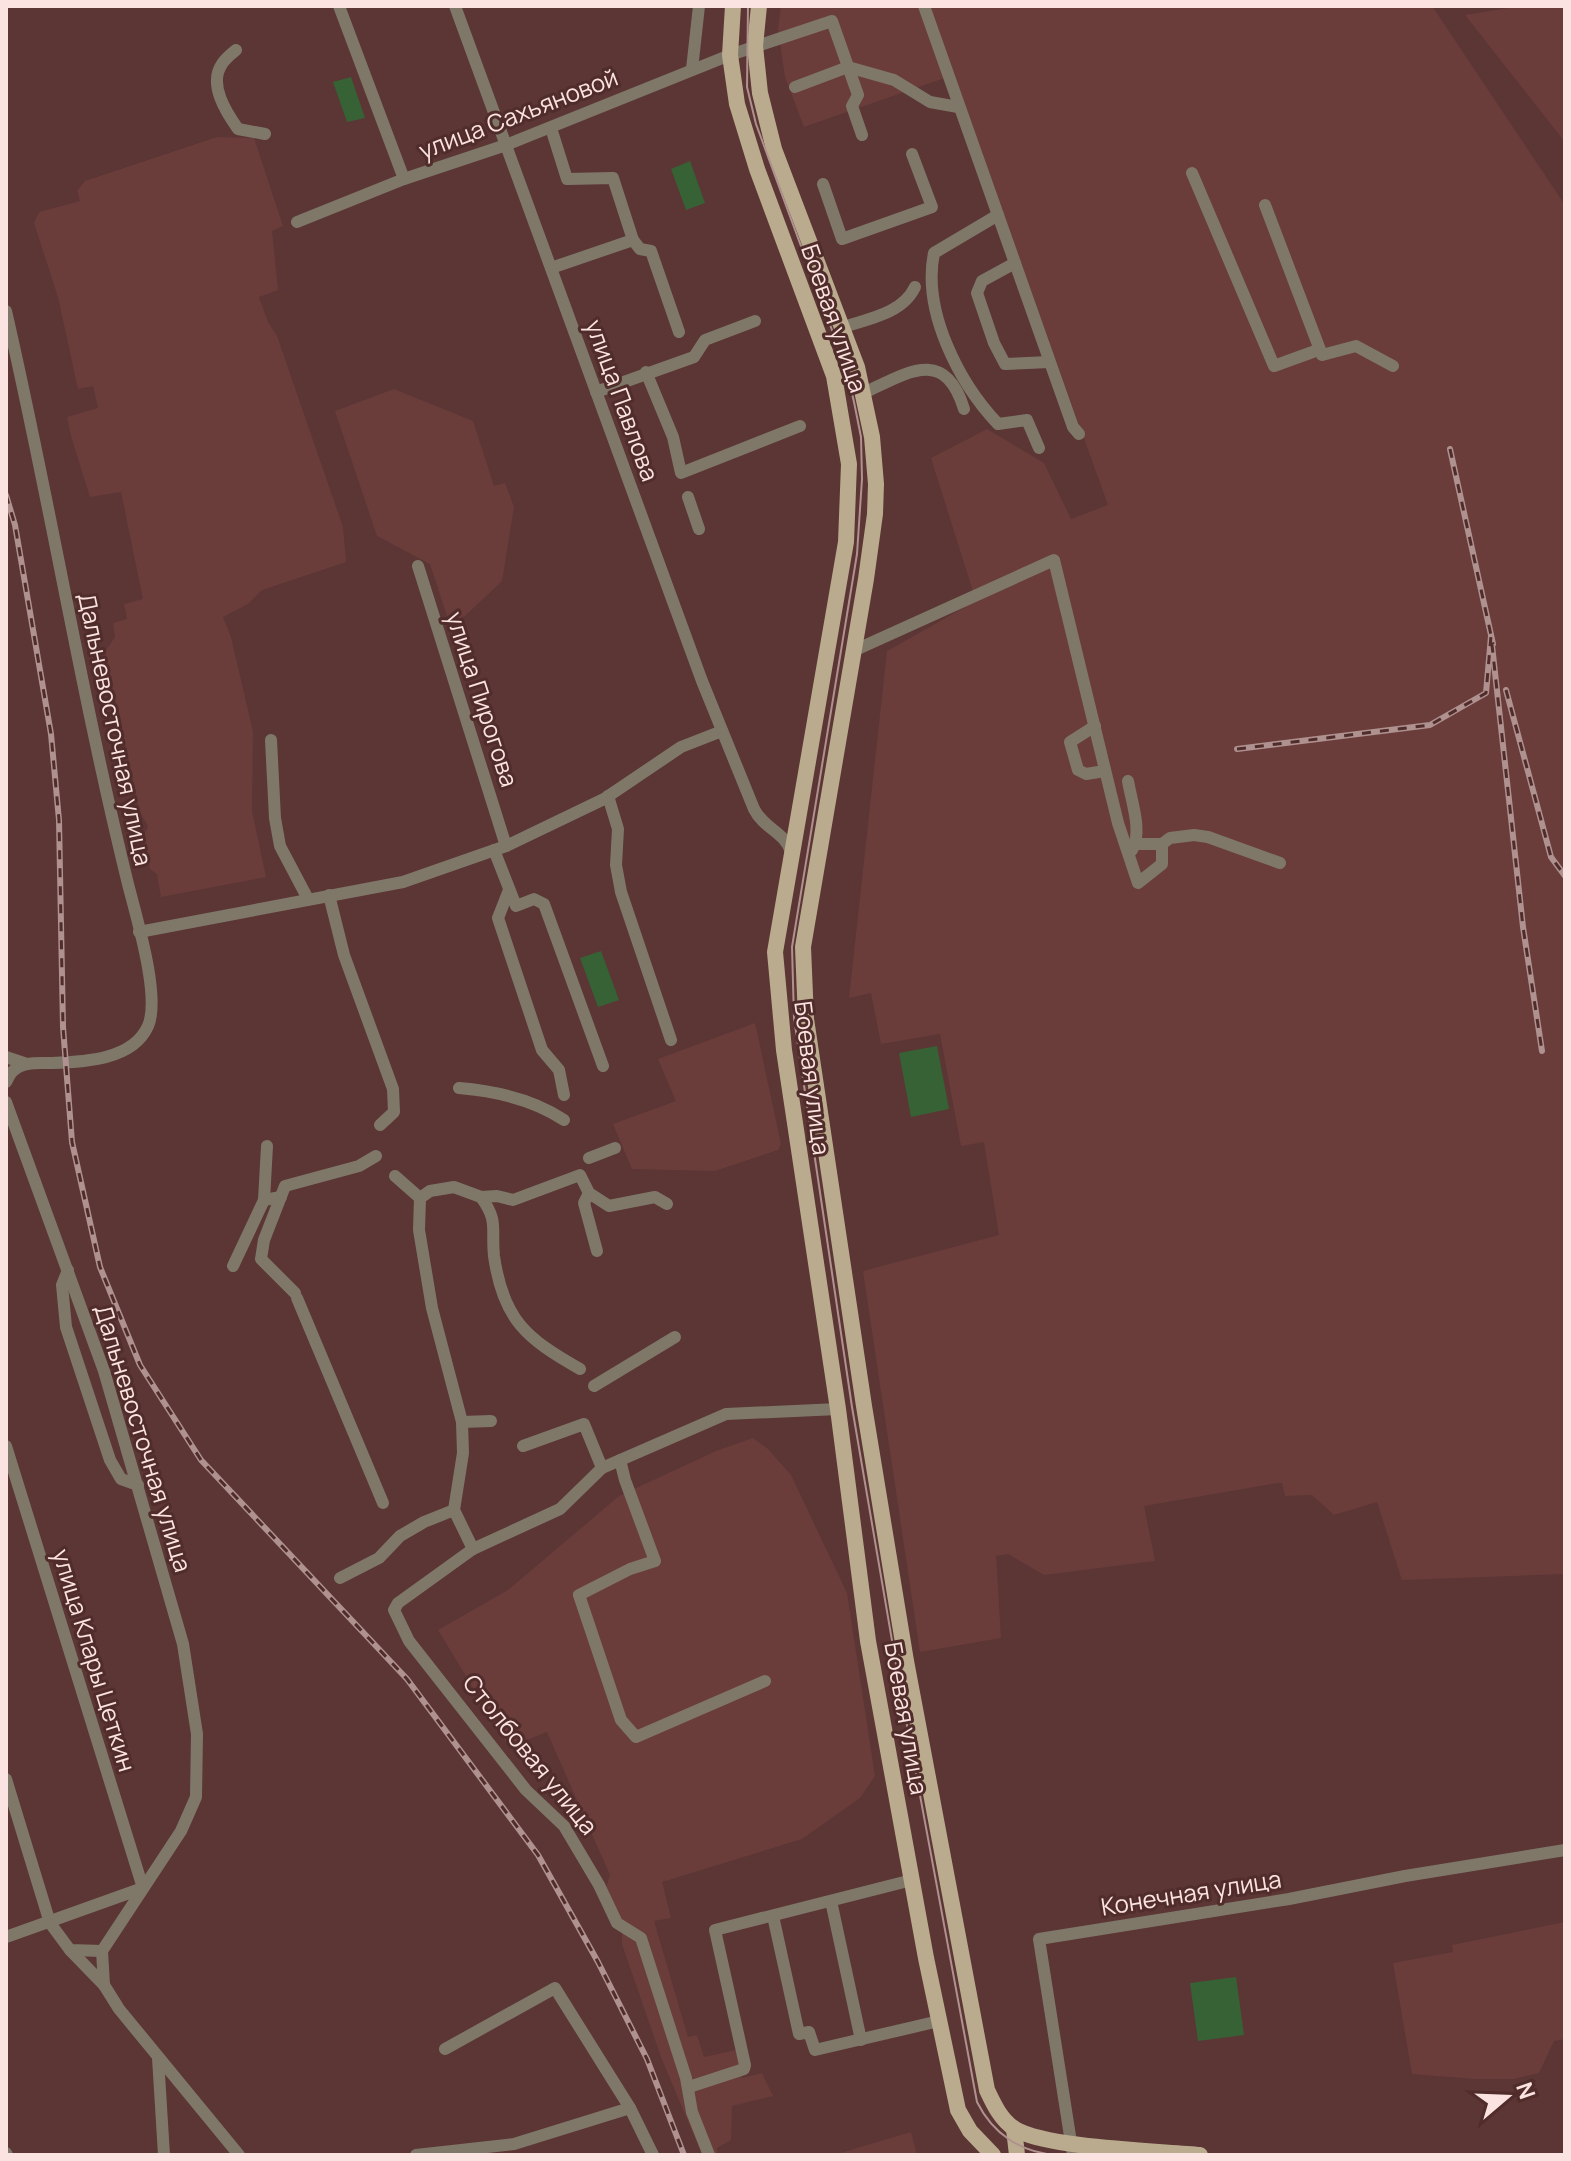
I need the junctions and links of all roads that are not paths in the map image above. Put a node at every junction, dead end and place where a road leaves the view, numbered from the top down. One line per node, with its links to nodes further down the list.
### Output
1 (339, 6): 20 (street)
2 (455, 6): 17 (street, улица Павлова)
3 (699, 6): 11 (street)
4 (733, 6): 9 (main road, Боевая улица)
5 (759, 6): 7 (main road, Боевая улица)
6 (924, 6): 13 (street)
7 (755, 46): 9 (street, улица Сахьяновой); 10 (street, улица Сахьяновой); 31 (main road, Боевая улица)
8 (236, 50): 15 (street)
9 (730, 55): 11 (street, улица Сахьяновой); 54 (main road, Боевая улица)
10 (848, 67): 12 (street); 13 (street); 16 (street)
11 (692, 69): 14 (street, улица Сахьяновой)
12 (795, 87)
13 (958, 107): 23 (street)
14 (551, 128): 17 (street, улица Сахьяновой); 25 (street)
15 (265, 134)
16 (862, 135)
17 (506, 145): 20 (street, улица Сахьяновой); 27 (street, улица Павлова)
18 (912, 154): 21 (street)
19 (1192, 173): 33 (street)
20 (404, 179): 24 (street, улица Сахьяновой)
21 (823, 184)
22 (1265, 205): 33 (street)
23 (998, 215): 26 (street); 42 (street)
24 (297, 222)
25 (633, 240): 27 (street); 32 (street)
26 (1015, 263): 34 (street); 34 (street)
27 (551, 268): 37 (street, улица Павлова)
28 (915, 287): 31 (street)
29 (6, 311): 64 (street, Дальневосточная улица)
30 (755, 321): 36 (street)
31 (843, 327): 38 (main road, Боевая улица)
32 (679, 332)
33 (1318, 350): 35 (street)
34 (1049, 362): 41 (street)
35 (1393, 366)
36 (646, 372): 37 (street); 40 (street)
37 (596, 392): 48 (street, улица Павлова)
38 (864, 393): 39 (street); 46 (main road, Боевая улица)
39 (964, 409)
40 (800, 426)
41 (1079, 434)
42 (1039, 448)
43 (688, 497): 44 (street)
44 (699, 529)
45 (418, 566): 57 (street, улица Пирогова)
46 (853, 651): 47 (street); 92 (main road, Боевая улица)
47 (1095, 726): 50 (street); 50 (street)
48 (722, 731): 52 (street); 53 (street, улица Павлова)
49 (271, 740): 63 (street)
50 (1105, 771): 59 (street)
51 (1128, 781): 55 (street)
52 (608, 796): 57 (street); 65 (street)
53 (754, 809): 54 (street); 58 (street, улица Павлова)
54 (797, 814): 58 (main road, Боевая улица)
55 (1136, 844): 56 (street); 59 (street)
56 (1162, 844): 59 (street); 60 (street)
57 (500, 848): 61 (street, улица Пирогова); 62 (street)
58 (791, 852): 93 (main road, Боевая улица)
59 (1129, 857)
60 (1280, 863)
61 (509, 890): 68 (street); 71 (street)
62 (329, 895): 63 (street); 74 (street)
63 (308, 899): 64 (street)
64 (139, 932): 67 (street, Дальневосточная улица)
65 (671, 1040)
66 (6, 1057): 67 (street, Дальневосточная улица)
67 (27, 1064): 69 (street)
68 (603, 1066)
69 (6, 1082)
70 (459, 1088): 73 (street)
71 (564, 1095)
72 (6, 1102): 88 (street, Дальневосточная улица)
73 (564, 1120)
74 (380, 1125)
75 (267, 1146): 84 (street)
76 (615, 1148): 78 (street)
77 (376, 1156): 81 (street)
78 (589, 1158)
79 (395, 1176): 83 (street)
80 (589, 1193): 82 (street); 85 (street); 86 (street)
81 (281, 1197): 84 (street); 101 (street)
82 (481, 1197): 83 (street); 90 (street)
83 (420, 1198): 95 (street)
84 (264, 1200): 87 (street)
85 (667, 1204)
86 (597, 1251)
87 (233, 1266)
88 (68, 1270): 100 (street, Дальневосточная улица); 100 (street)
89 (675, 1337): 91 (street)
90 (580, 1369)
91 (594, 1386)
92 (864, 1406): 93 (main road, Столбовая улица); 124 (main road, Боевая улица)
93 (838, 1409): 98 (street, Столбовая улица); 108 (main road, Боевая улица)
94 (491, 1421): 95 (street)
95 (462, 1422): 102 (street)
96 (6, 1446): 109 (street, улица Клары Цеткин)
97 (523, 1446): 99 (street)
98 (620, 1460): 99 (street, Столбовая улица); 105 (street)
99 (602, 1468): 103 (street, Столбовая улица)
100 (138, 1485): 109 (street, Дальневосточная улица)
101 (383, 1503)
102 (454, 1510): 103 (street); 104 (street)
103 (473, 1549): 121 (street, Столбовая улица)
104 (340, 1578)
105 (765, 1681)
106 (6, 1779): 112 (street)
107 (1565, 1850): 125 (street, Конечная улица)
108 (912, 1880): 110 (street); 117 (main road, Боевая улица)
109 (143, 1888): 112 (street); 115 (street)
110 (831, 1901): 111 (street); 118 (street)
111 (773, 1916): 118 (street); 121 (street)
112 (50, 1923): 113 (street); 114 (street)
113 (6, 1937)
114 (70, 1950): 115 (street); 116 (street)
115 (102, 1951): 116 (street)
116 (104, 1985): 120 (street)
117 (939, 2021): 118 (street); 123 (main road, Боевая улица)
118 (861, 2040)
119 (445, 2049): 122 (street)
120 (158, 2058): 126 (street); 127 (street)
121 (689, 2087): 130 (street, Столбовая улица)
122 (630, 2108): 128 (street); 129 (street)
123 (958, 2110): 131 (main road); 132 (main road, Боевая улица)
124 (1014, 2129): 125 (main road); 133 (main road)
125 (1072, 2149): 134 (main road)
126 (164, 2155)
127 (239, 2155)
128 (416, 2155)
129 (653, 2155)
130 (709, 2155)
131 (974, 2155)
132 (993, 2155)
133 (1017, 2155)
134 (1200, 2155)

